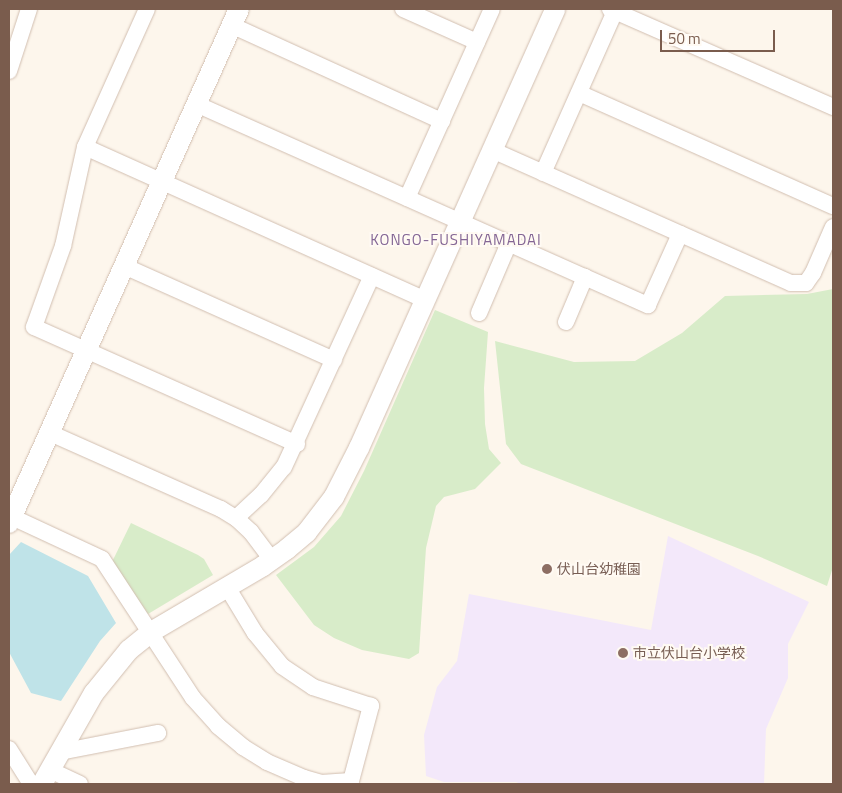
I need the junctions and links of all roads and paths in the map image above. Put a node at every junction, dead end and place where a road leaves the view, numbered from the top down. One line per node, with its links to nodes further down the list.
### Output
1 (30, 9): 8 (street)
2 (147, 9): 15 (street)
3 (403, 9): 9 (street)
4 (492, 9): 9 (street)
5 (555, 9): 16 (street)
6 (613, 10): 11 (street); 13 (street)
7 (235, 17): 12 (street); 14 (street)
8 (16, 28): 10 (street)
9 (477, 42): 14 (street)
10 (9, 71)
11 (579, 93): 17 (street); 20 (street)
12 (196, 104): 18 (street); 19 (street)
13 (833, 106)
14 (442, 121): 19 (street)
15 (85, 148): 18 (street); 31 (street)
16 (492, 150): 17 (street); 21 (street)
17 (544, 173): 23 (street)
18 (161, 182): 25 (street); 26 (street)
19 (407, 198): 21 (street)
20 (833, 206)
21 (460, 222): 24 (street); 28 (street)
22 (833, 227): 23 (street)
23 (680, 234): 27 (street)
24 (509, 244): 27 (street); 29 (street)
25 (124, 266): 31 (street); 32 (street)
26 (372, 276): 28 (street); 32 (street)
27 (585, 277): 30 (street)
28 (425, 300): 37 (street)
29 (478, 313)
30 (566, 322)
31 (87, 350): 33 (street); 34 (street)
32 (334, 360): 34 (street)
33 (50, 433): 35 (street); 36 (street)
34 (297, 444): 35 (street)
35 (236, 518): 37 (street)
36 (10, 520): 39 (street)
37 (272, 560): 38 (street)
38 (227, 587): 39 (street); 39 (street)
39 (150, 633): 42 (street)
40 (158, 733): 42 (street)
41 (9, 748): 44 (street)
42 (60, 752): 43 (street)
43 (46, 777): 45 (street)
44 (31, 784)
45 (80, 784)

